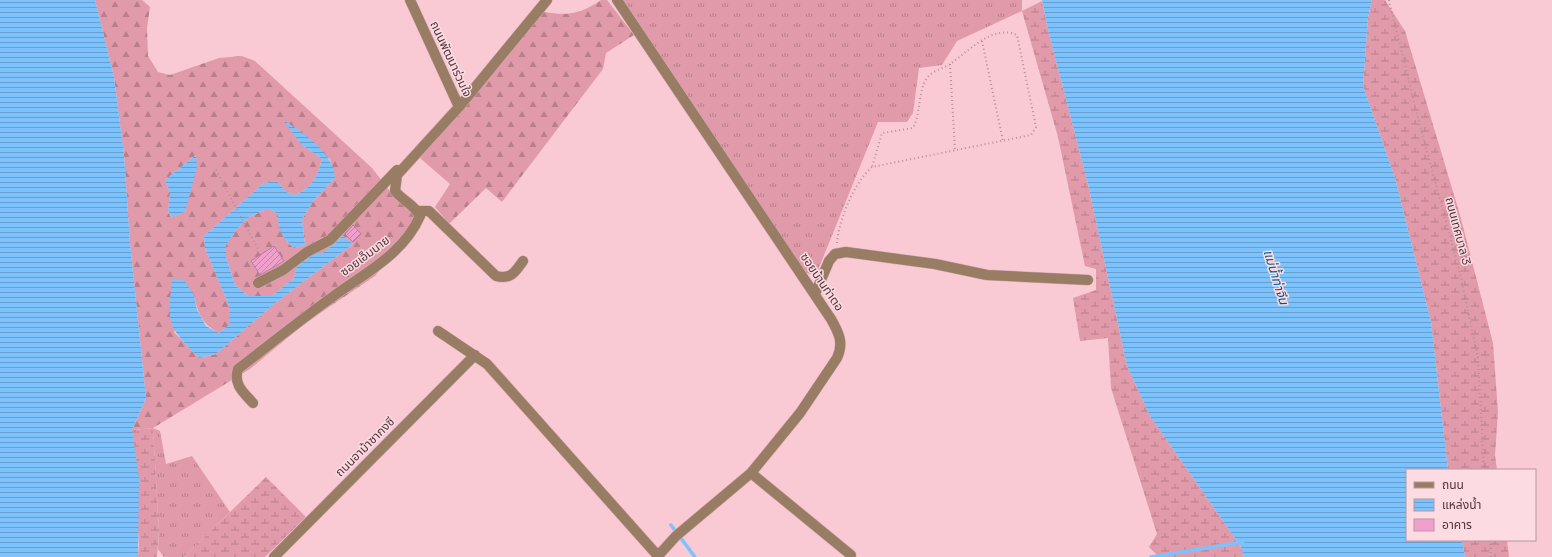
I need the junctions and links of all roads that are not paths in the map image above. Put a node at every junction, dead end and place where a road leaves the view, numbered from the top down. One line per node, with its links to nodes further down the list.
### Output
1 (410, 0): 4 (street, ถนนพัฒนาร่วมใจ)
2 (547, 0): 4 (street)
3 (617, 0): 9 (street, ซอยบ้านท่าตอ)
4 (458, 105): 5 (street); 8 (street)
5 (417, 211): 6 (street); 12 (street, ซอยเอ็มนาย)
6 (523, 261)
7 (1088, 280): 9 (street)
8 (258, 283)
9 (814, 294): 13 (street, ซอยบ้านท่าตอ)
10 (438, 331): 11 (street)
11 (475, 355): 15 (street, ถนนอาม้าซากงซี); 16 (street)
12 (253, 402)
13 (751, 473): 14 (street); 16 (street, ซอยบ้านท่าตอ)
14 (851, 555)
15 (274, 557)
16 (658, 557)

